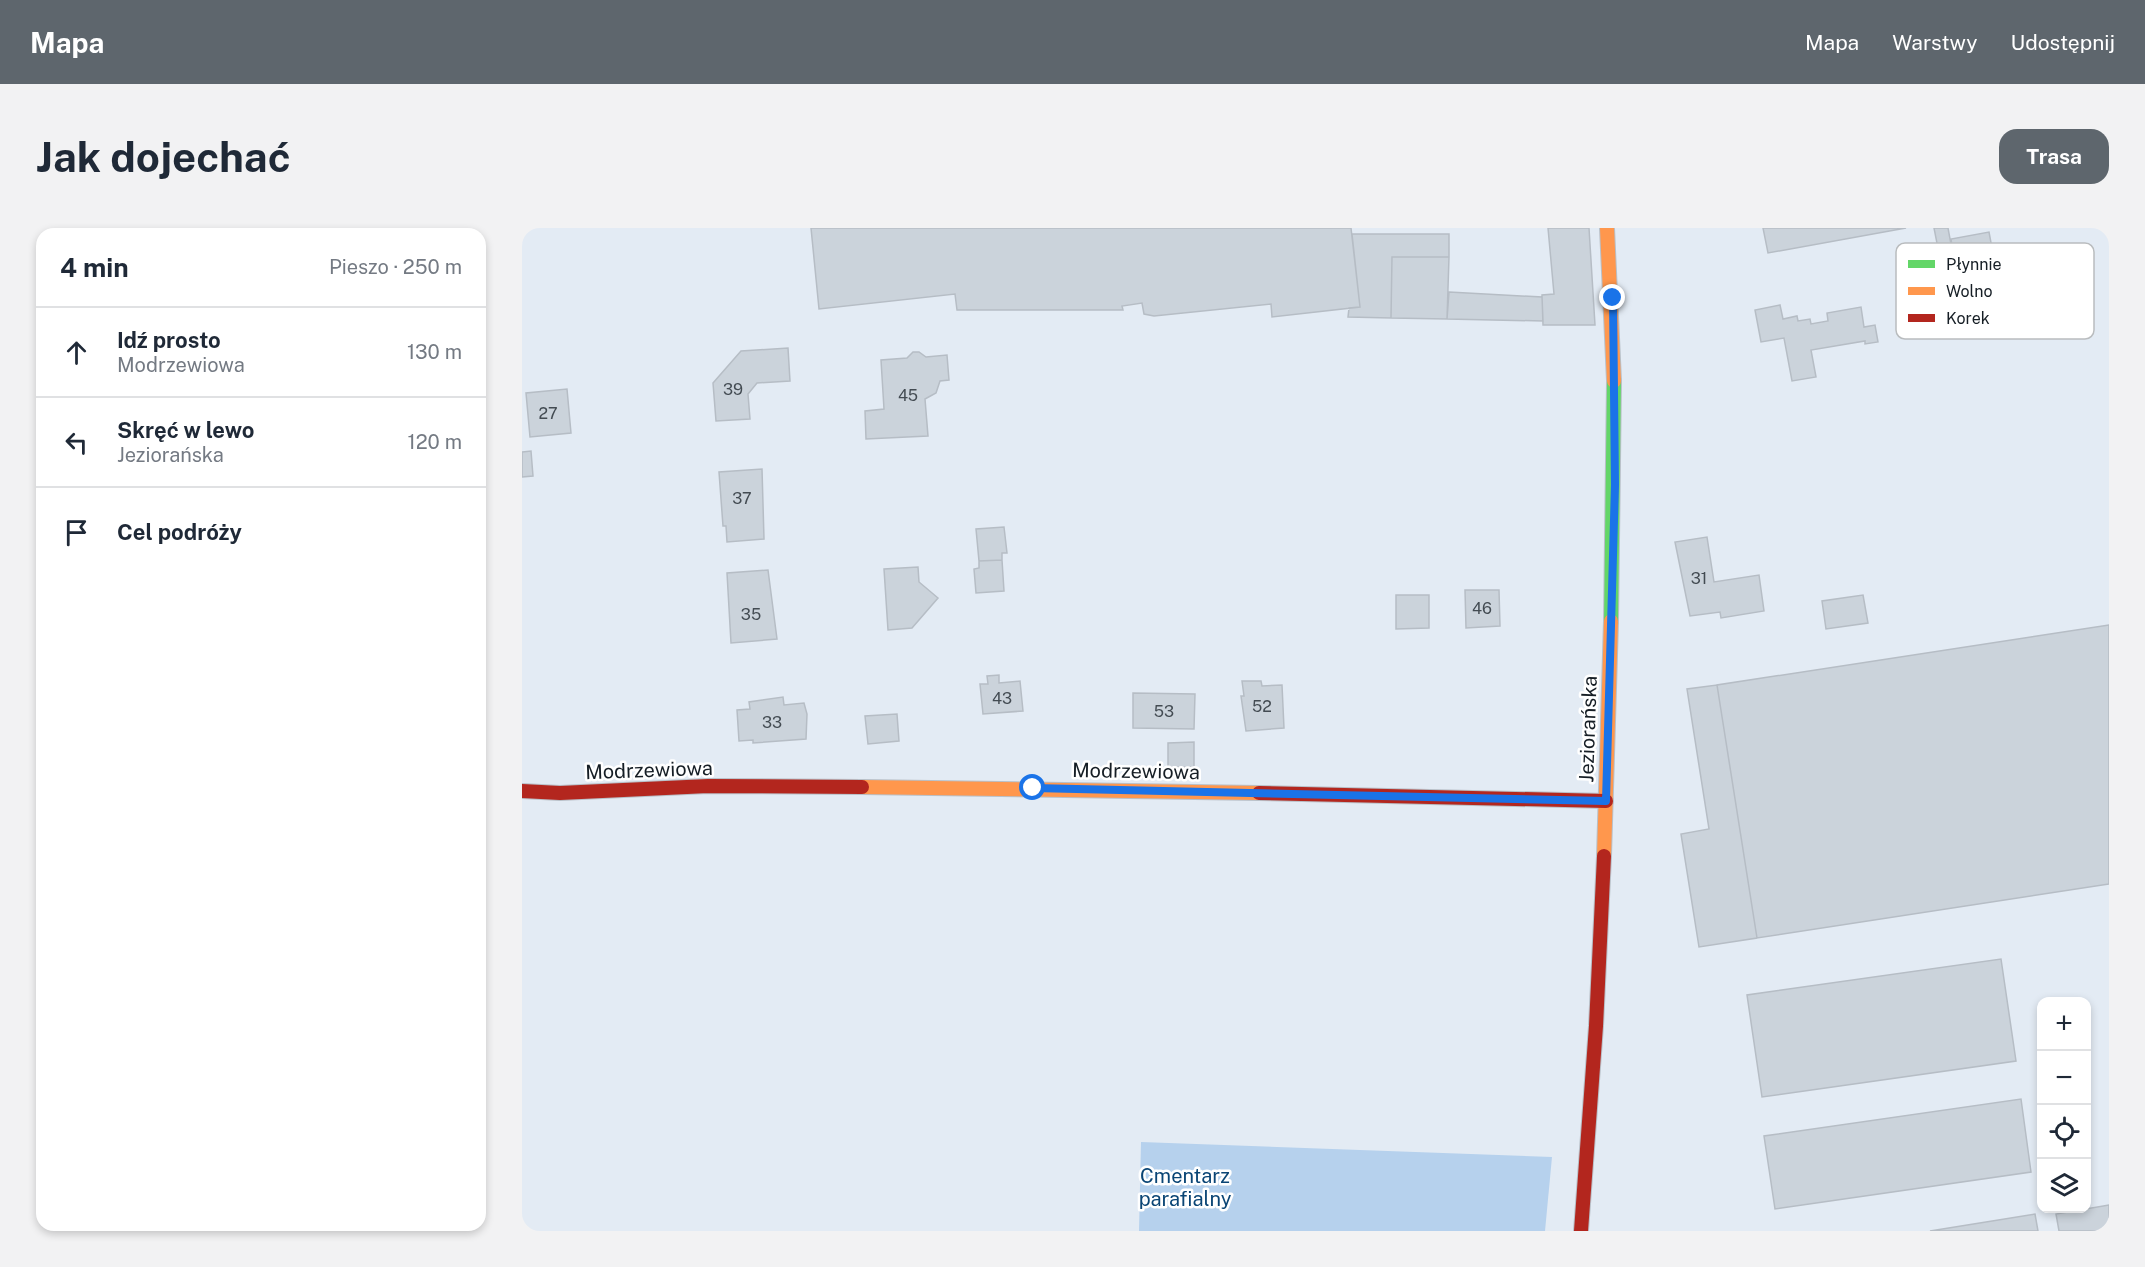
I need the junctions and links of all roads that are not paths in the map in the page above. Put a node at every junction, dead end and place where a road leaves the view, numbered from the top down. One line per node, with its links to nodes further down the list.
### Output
1 (1606, 228): 3 (street, Jeziorańska)
2 (522, 791): 3 (street, Modrzewiowa)
3 (1606, 801): 4 (street, Jeziorańska)
4 (1581, 1231)

